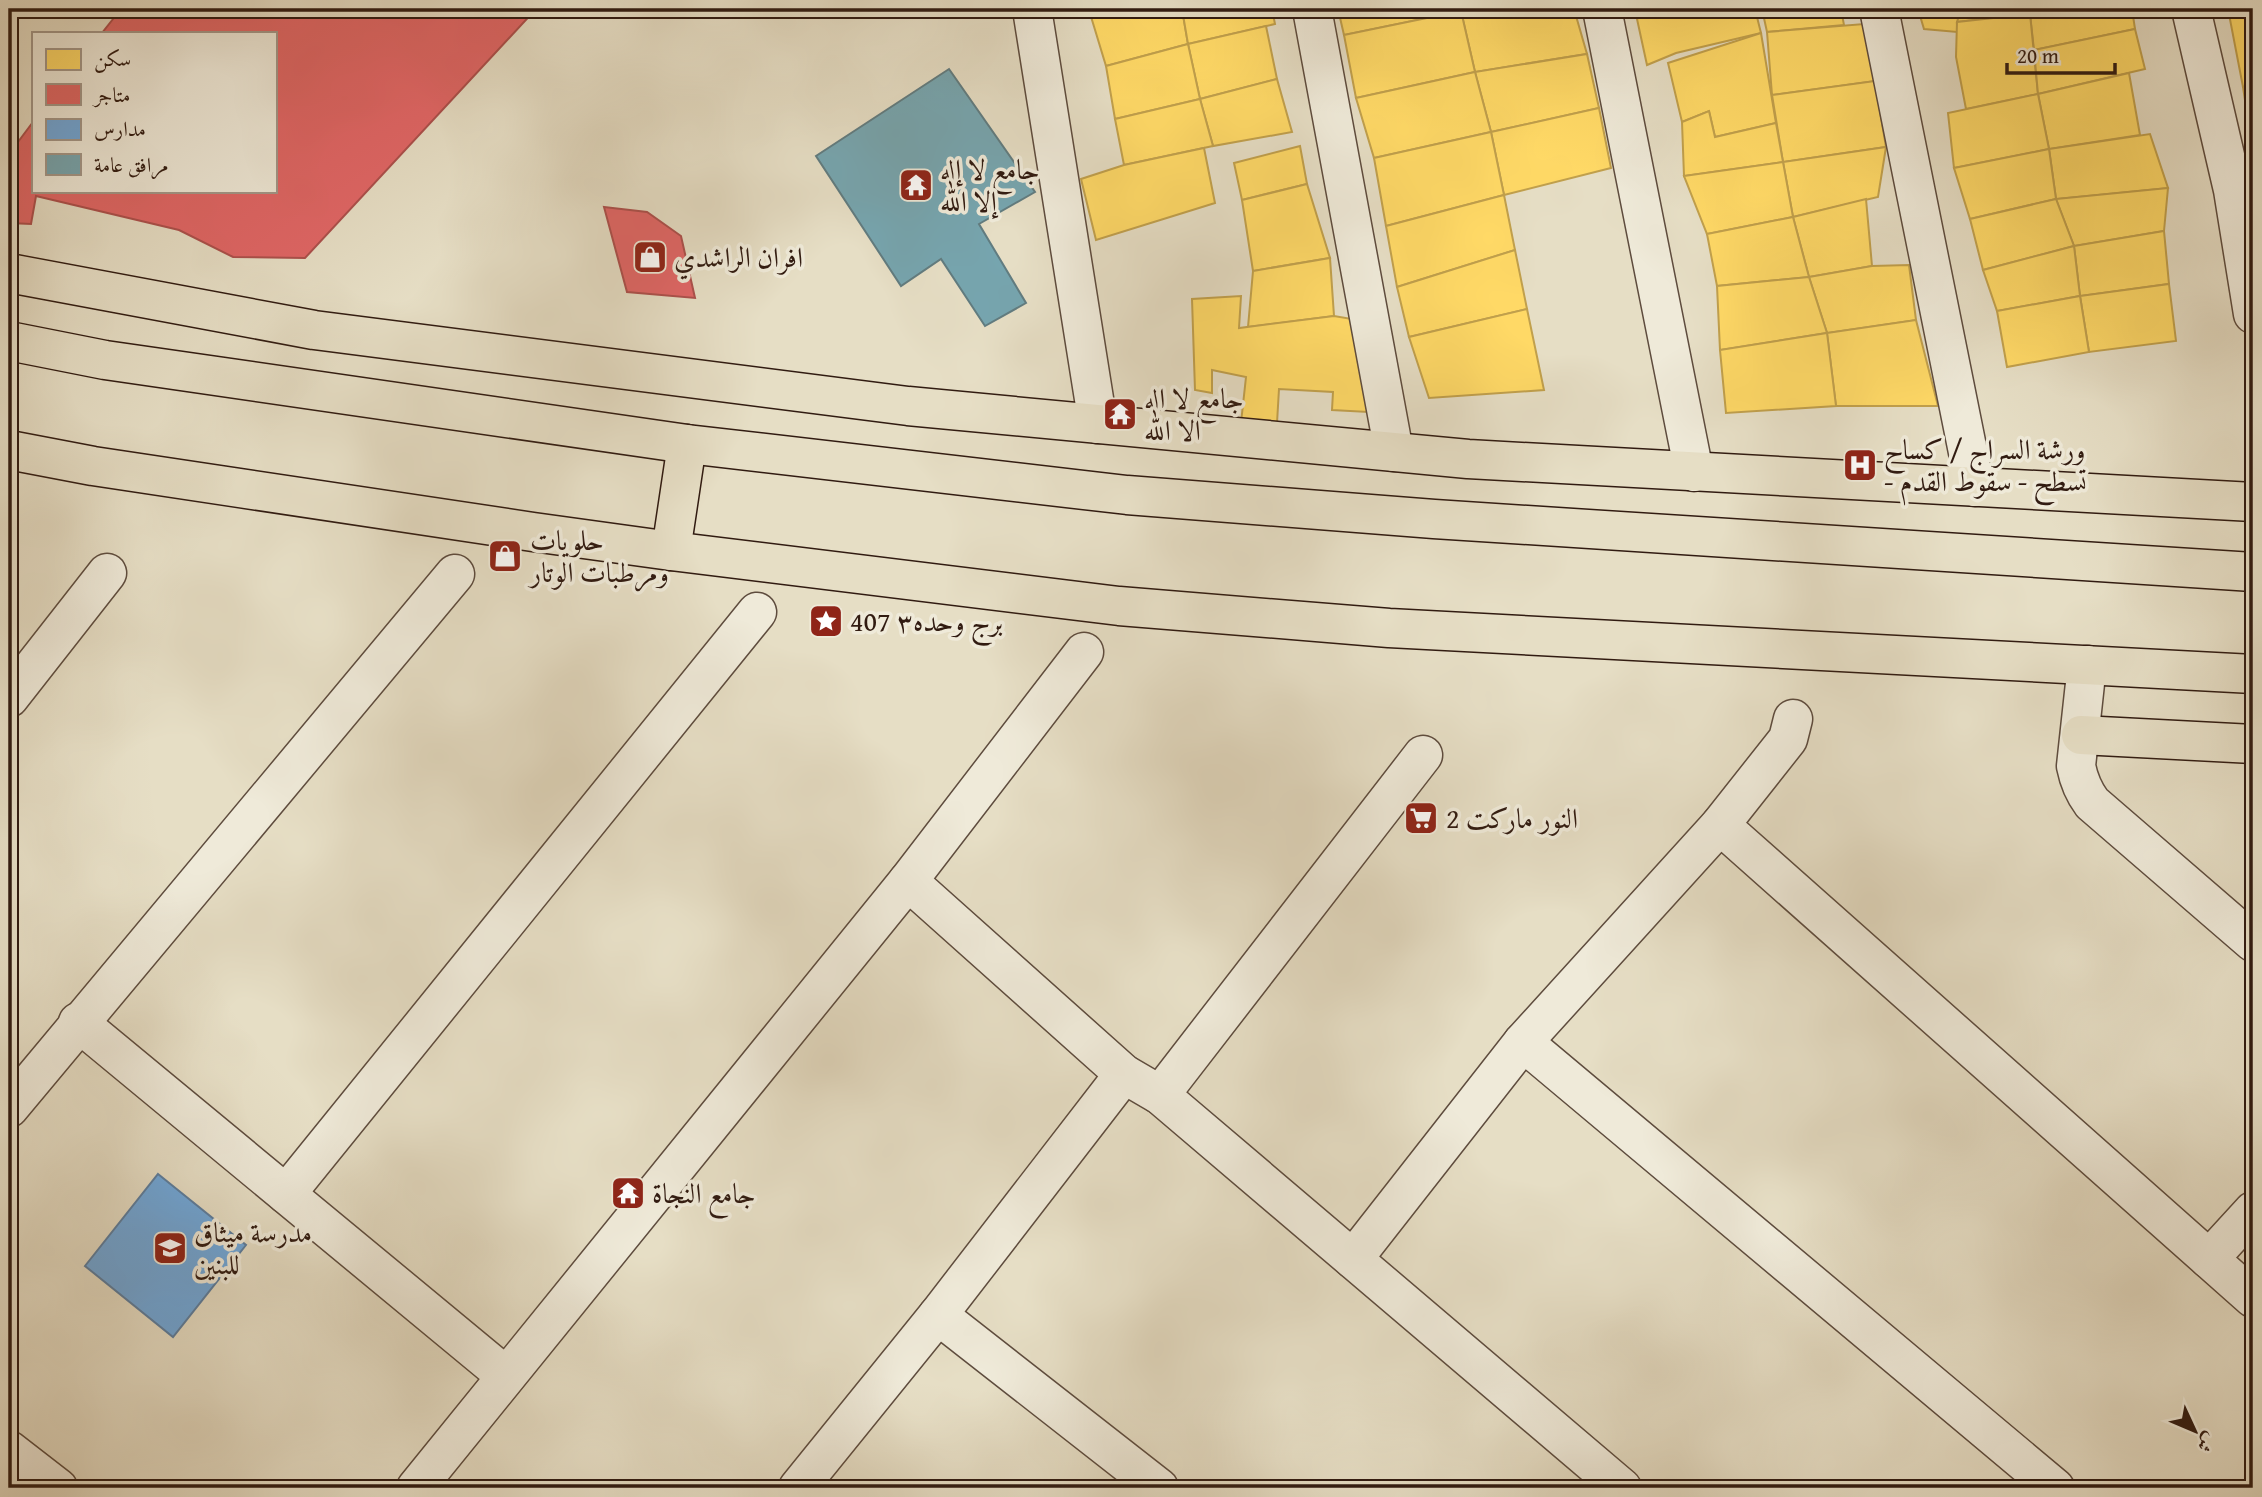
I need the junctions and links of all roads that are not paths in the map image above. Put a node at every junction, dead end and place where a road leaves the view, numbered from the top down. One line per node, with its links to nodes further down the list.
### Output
1 (1032, 9): 10 (street)
2 (1312, 9): 13 (street)
3 (1602, 9): 14 (street)
4 (1879, 9): 15 (street)
5 (2191, 9): 6 (street)
6 (2243, 190): 8 (street)
7 (9, 273): 10 (main road)
8 (2253, 314)
9 (9, 341): 11 (main road)
10 (1098, 424): 13 (main road)
11 (687, 444): 17 (main road); 19 (main road)
12 (9, 450): 17 (main road)
13 (1394, 452): 14 (main road)
14 (1694, 472): 15 (main road)
15 (1975, 487): 16 (main road)
16 (2253, 502)
17 (671, 551): 23 (main road)
18 (107, 572): 25 (street)
19 (2253, 572)
20 (456, 574): 33 (street)
21 (757, 612): 38 (street)
22 (1084, 652): 31 (street)
23 (2087, 665): 24 (main road); 27 (street)
24 (2253, 674)
25 (9, 698)
26 (1793, 719): 30 (street)
27 (2081, 735): 28 (main road); 32 (street)
28 (2253, 744)
29 (1423, 755): 36 (street)
30 (1720, 825): 34 (street); 41 (street)
31 (908, 881): 35 (street); 44 (street)
32 (2253, 942)
33 (78, 1023): 37 (street); 38 (street)
34 (1522, 1042): 40 (street); 51 (street)
35 (1124, 1074): 36 (street); 43 (street)
36 (1160, 1096): 40 (street)
37 (9, 1108)
38 (286, 1194): 44 (street)
39 (2253, 1212): 41 (street)
40 (1353, 1259): 50 (street)
41 (2209, 1259): 42 (street)
42 (2253, 1298)
43 (939, 1315): 48 (street); 49 (street)
44 (506, 1376): 47 (street)
45 (9, 1450): 46 (street)
46 (58, 1488)
47 (416, 1488)
48 (798, 1488)
49 (1160, 1488)
50 (1622, 1488)
51 (2055, 1488)

